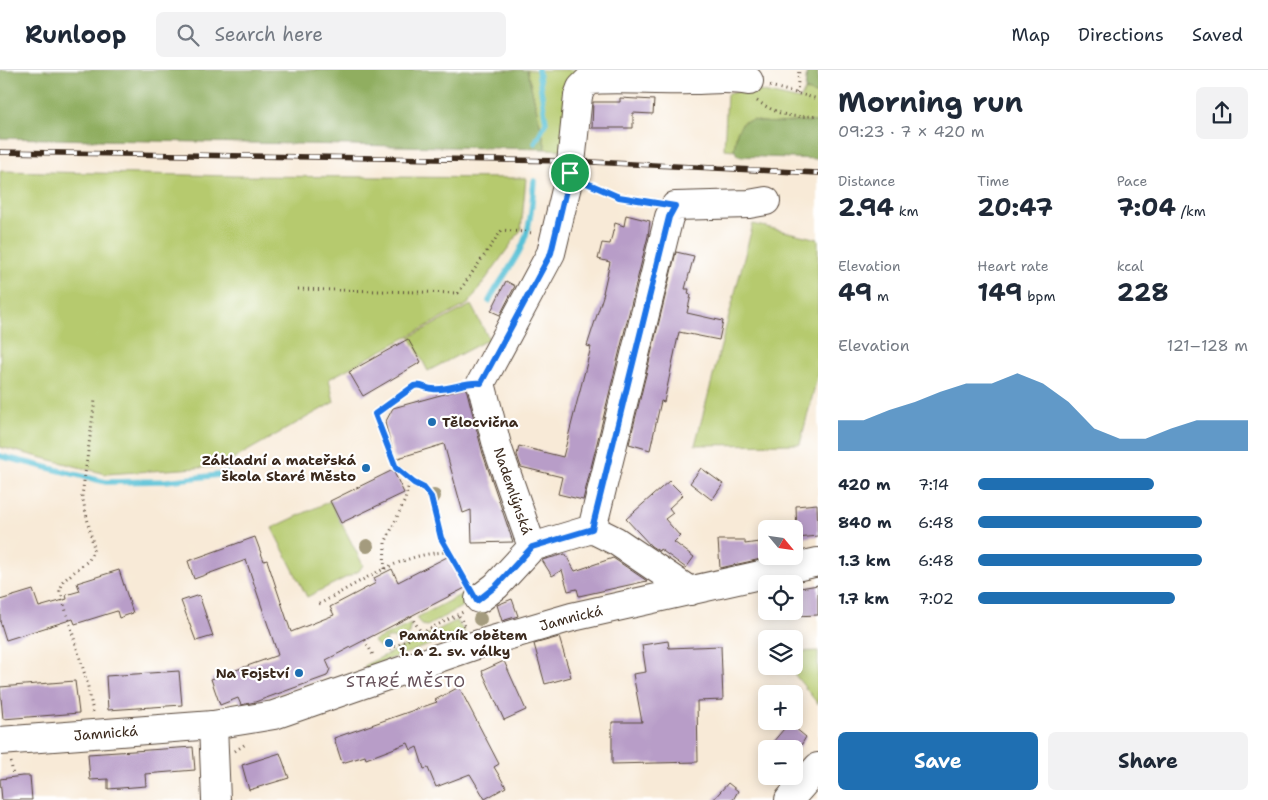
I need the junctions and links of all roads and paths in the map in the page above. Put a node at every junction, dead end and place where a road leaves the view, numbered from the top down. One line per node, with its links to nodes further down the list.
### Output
1 (799, 70): 3 (path)
2 (750, 89): 3 (path); 5 (path); 6 (street)
3 (799, 94): 4 (path)
4 (818, 98)
5 (818, 115)
6 (570, 173): 8 (path); 9 (street)
7 (766, 201): 8 (street)
8 (675, 206): 14 (street)
9 (556, 236): 10 (path); 11 (street)
10 (298, 289)
11 (481, 383): 13 (path); 15 (street, Nademlýnská)
12 (95, 400): 28 (path)
13 (410, 480): 16 (path); 18 (path)
14 (592, 529): 15 (street, Nademlýnská); 19 (street)
15 (532, 547): 20 (street)
16 (450, 552): 18 (path); 20 (path)
17 (818, 562): 19 (street, Jamnická)
18 (384, 569): 21 (path)
19 (690, 591): 27 (street, Jamnická)
20 (478, 600): 23 (path)
21 (319, 604)
22 (411, 616): 23 (path)
23 (422, 634): 25 (path)
24 (365, 640): 25 (path)
25 (374, 657): 26 (path)
26 (370, 659)
27 (213, 725): 28 (street, Jamnická); 31 (street)
28 (98, 734): 29 (street, Jamnická)
29 (0, 741)
30 (818, 767): 32 (street)
31 (216, 800)
32 (789, 800)

